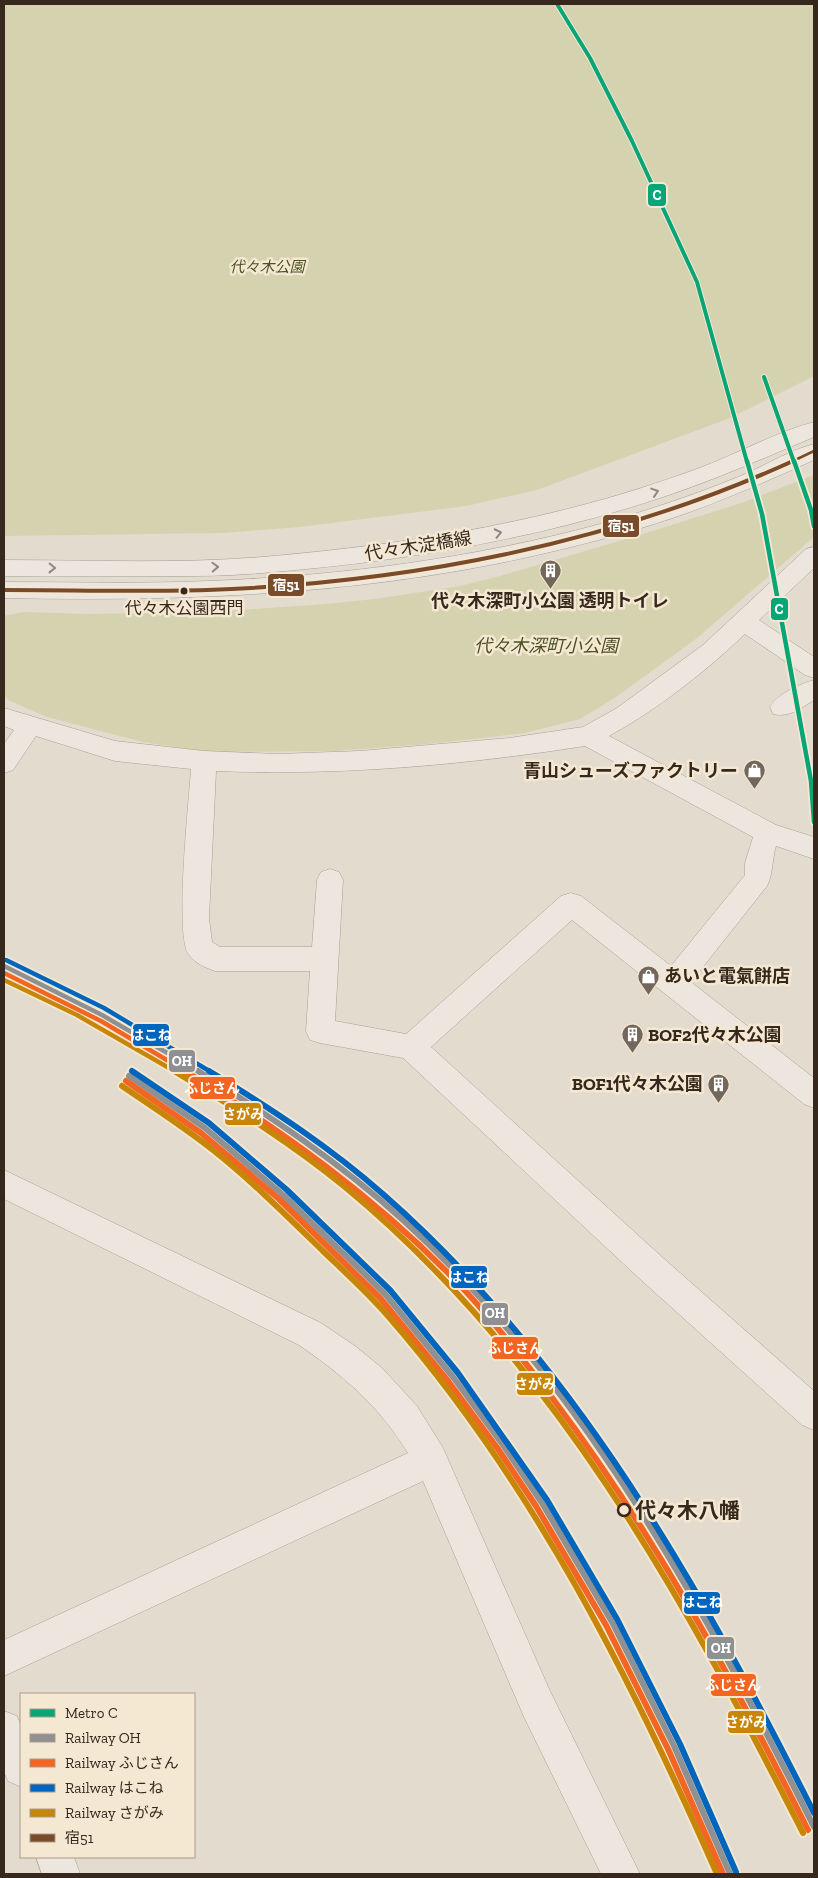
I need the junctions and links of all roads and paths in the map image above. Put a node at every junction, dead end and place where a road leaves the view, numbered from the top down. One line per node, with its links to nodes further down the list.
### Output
1 (814, 429): 4 (street, 代々木淀橋線, one-way to 1)
2 (814, 451): 5 (street, 代々木淀橋線)
3 (814, 555): 6 (street)
4 (4, 568)
5 (4, 590)
6 (744, 622): 7 (street); 12 (street)
7 (814, 669)
8 (814, 689): 9 (street)
9 (782, 707)
10 (4, 717): 11 (street)
11 (30, 726): 13 (street); 14 (street)
12 (588, 736): 13 (street); 15 (street)
13 (204, 761): 18 (street)
14 (4, 763)
15 (767, 832): 16 (street); 19 (street)
16 (814, 848)
17 (330, 880): 18 (street)
18 (323, 959): 20 (street)
19 (674, 983): 20 (street); 21 (street)
20 (411, 1046): 23 (street)
21 (814, 1095)
22 (4, 1184): 24 (street)
23 (814, 1413)
24 (431, 1460): 25 (street); 30 (street)
25 (4, 1658)
26 (4, 1729): 27 (street)
27 (20, 1766)
28 (55, 1858): 29 (street)
29 (61, 1874)
30 (622, 1874)

